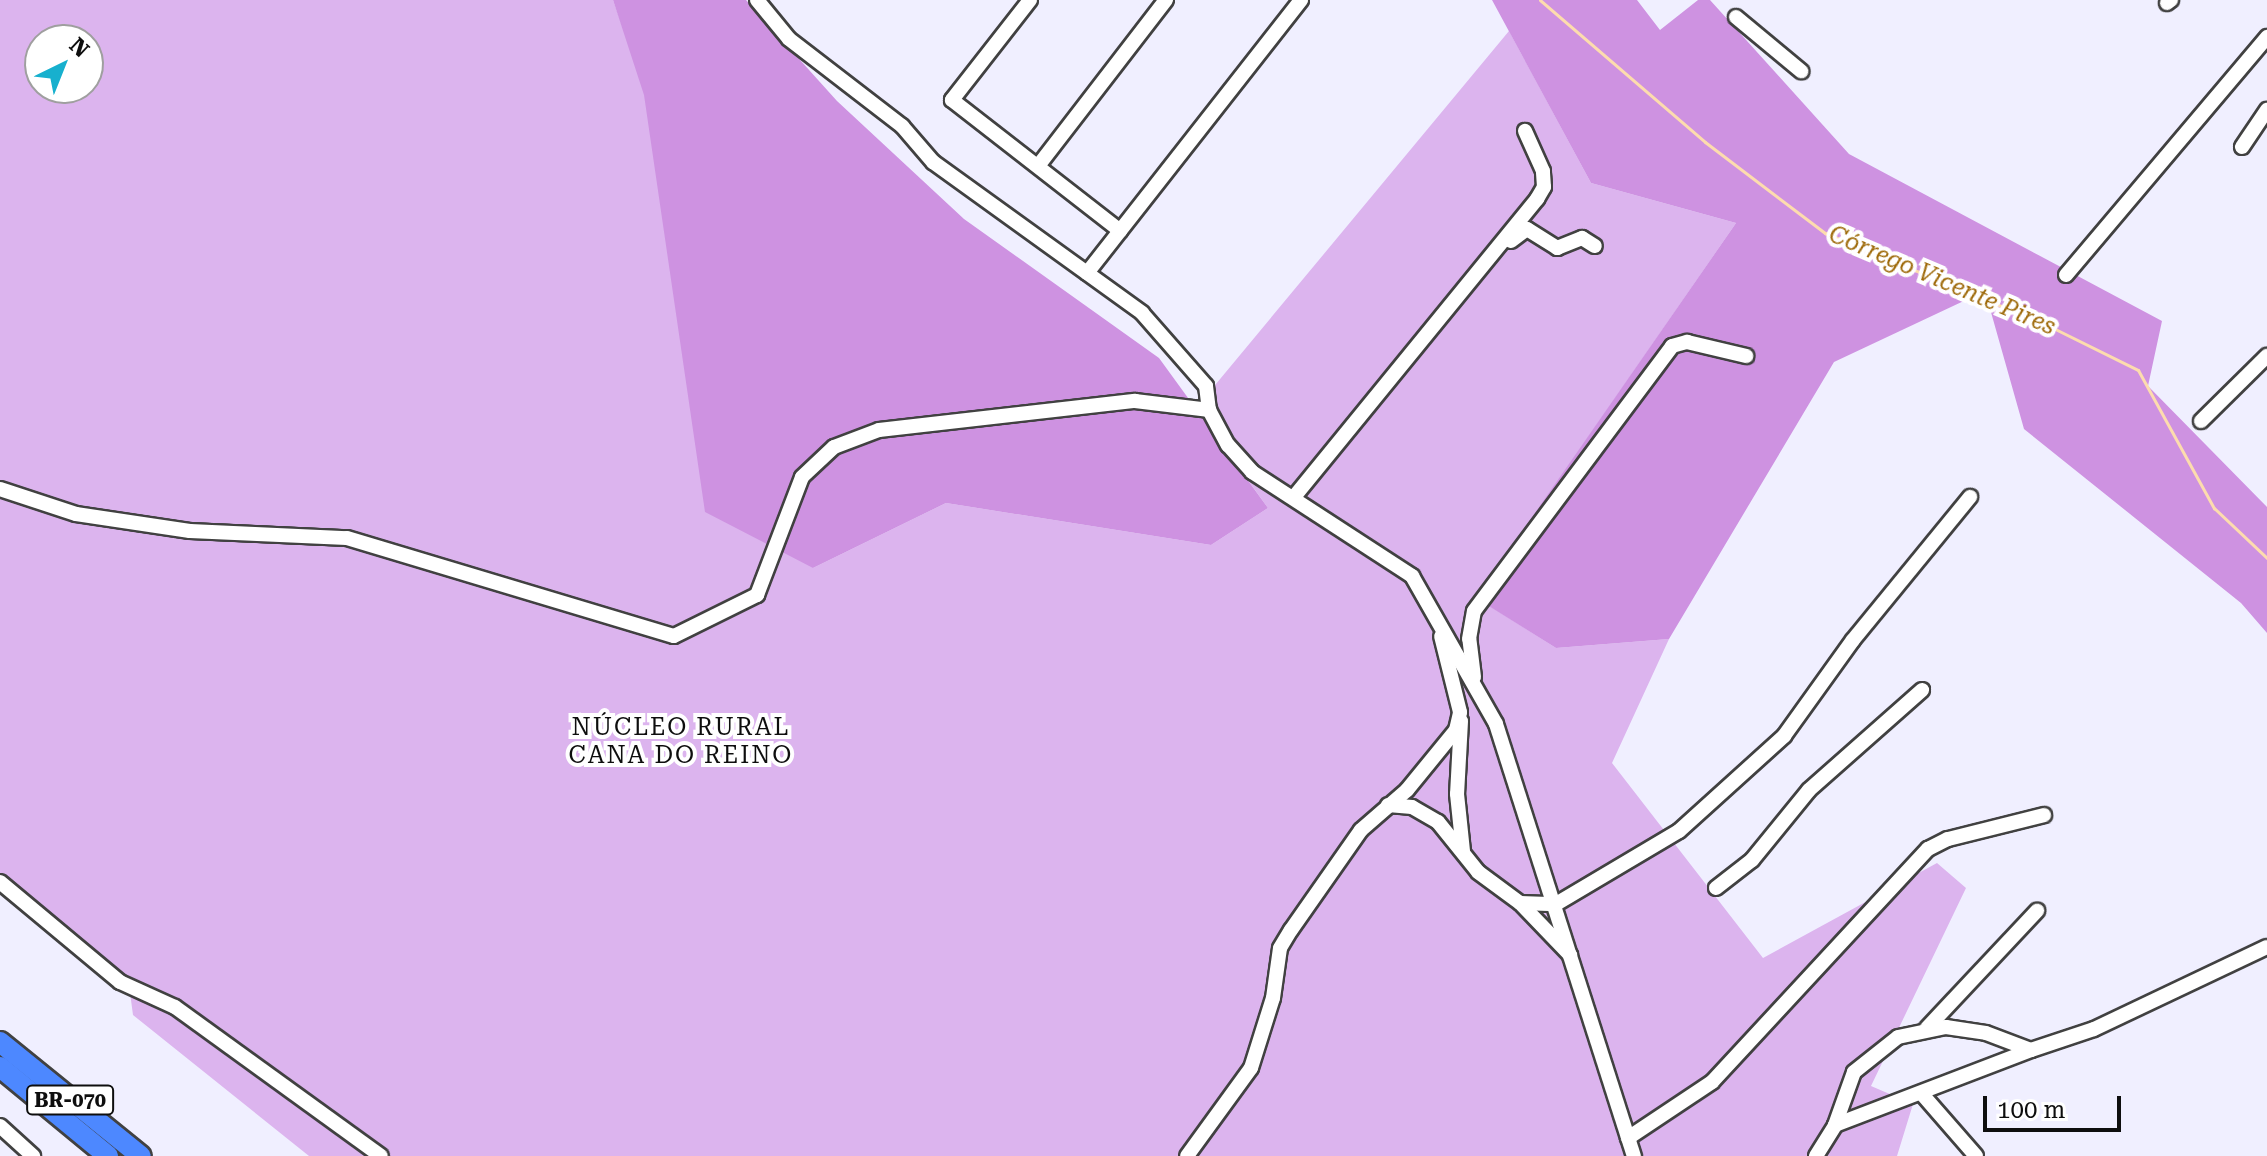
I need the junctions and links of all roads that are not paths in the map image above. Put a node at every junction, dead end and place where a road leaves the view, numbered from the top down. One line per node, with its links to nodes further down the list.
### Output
1 (757, 0): 14 (street)
2 (1030, 0): 11 (street)
3 (1166, 0): 11 (street)
4 (1301, 0): 12 (street)
5 (1736, 17): 7 (street)
6 (2267, 37): 15 (street)
7 (1801, 71)
8 (2267, 110): 10 (street)
9 (1525, 131): 20 (street)
10 (2242, 147)
11 (1038, 166): 12 (street)
12 (1120, 231): 14 (street)
13 (1595, 246): 20 (street)
14 (1087, 273): 18 (street)
15 (2066, 275)
16 (1746, 356): 25 (street)
17 (2267, 356): 19 (street)
18 (1209, 410): 21 (street); 22 (street)
19 (2201, 421)
20 (1309, 479): 22 (street)
21 (0, 489)
22 (1294, 497): 24 (street)
23 (1970, 497): 34 (street)
24 (1440, 628): 25 (street); 27 (street)
25 (1474, 682): 34 (street)
26 (1922, 690): 32 (street)
27 (1460, 712): 28 (street); 30 (street)
28 (1388, 805): 30 (street); 50 (street)
29 (2044, 815): 45 (street)
30 (1463, 852): 33 (street)
31 (0, 882): 49 (street)
32 (1716, 888)
33 (1520, 903): 34 (street); 37 (street)
34 (1556, 904): 37 (street)
35 (2037, 911): 38 (street)
36 (2267, 947): 40 (street)
37 (1572, 956): 45 (street)
38 (1927, 1028): 40 (street); 43 (street)
39 (0, 1042): 48 (highway, BR-070)
40 (2031, 1050): 42 (street)
41 (0, 1067): 47 (highway, BR-070)
42 (1922, 1094): 43 (street); 53 (street)
43 (1835, 1125): 52 (street)
44 (0, 1126): 46 (street)
45 (1628, 1138): 51 (street)
46 (33, 1156)
47 (108, 1156)
48 (141, 1156)
49 (381, 1156)
50 (1187, 1156)
51 (1634, 1156)
52 (1816, 1156)
53 (1976, 1156)

